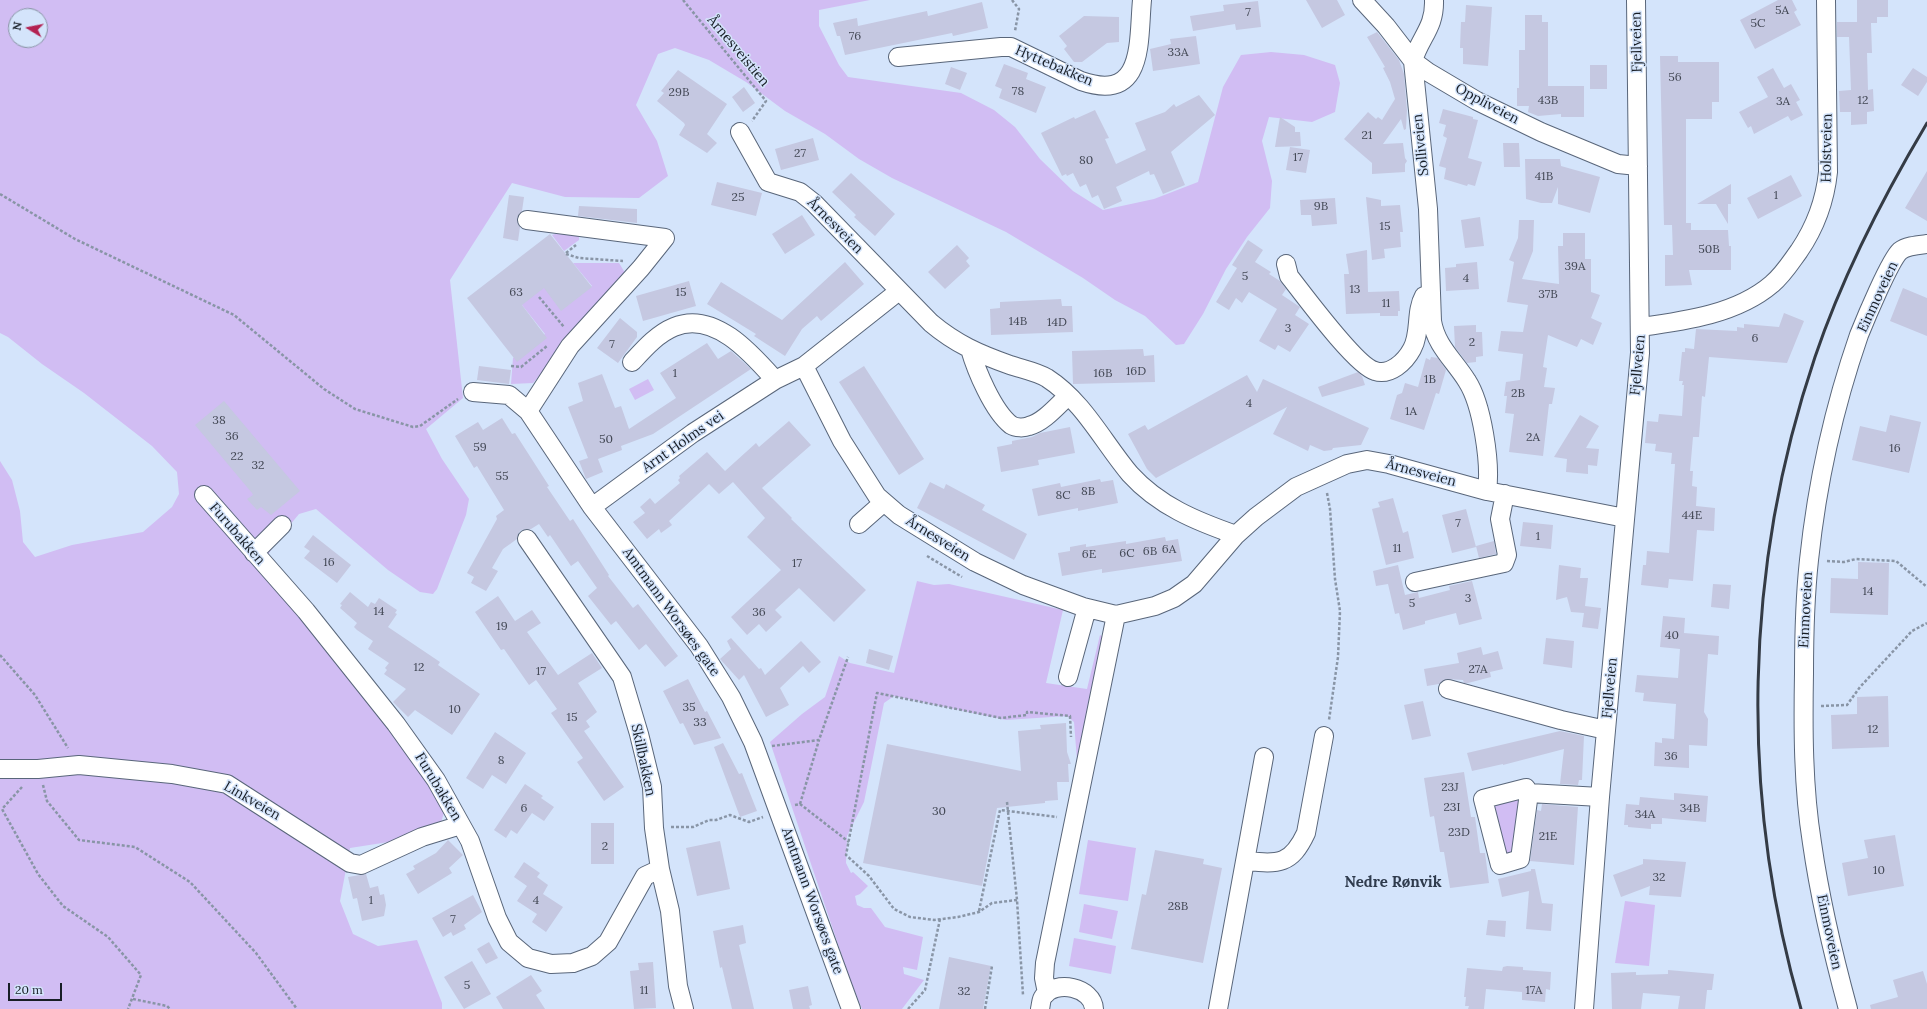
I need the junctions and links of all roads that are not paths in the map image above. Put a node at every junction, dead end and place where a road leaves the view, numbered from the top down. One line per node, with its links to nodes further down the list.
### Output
1 (1142, 0): 6 (street, Hyttebakken)
2 (1362, 0): 7 (street, Oppliveien)
3 (1434, 0): 7 (street, Solliveien)
4 (1636, 0): 9 (street, Fjellveien)
5 (1826, 0): 15 (street, Holstveien)
6 (898, 56)
7 (1413, 61): 9 (street, Oppliveien); 14 (street, Solliveien)
8 (740, 132): 13 (street, Årnesveien)
9 (1638, 166): 15 (street, Fjellveien)
10 (527, 220): 22 (street)
11 (1927, 244): 54 (street, Einmoveien)
12 (1286, 264): 14 (street)
13 (899, 291): 16 (street, Årnesveien); 18 (street)
14 (1430, 294): 23 (street, Solliveien)
15 (1641, 326): 28 (street, Fjellveien)
16 (970, 349): 21 (street, Årnesveien); 21 (street)
17 (632, 362): 19 (street)
18 (804, 366): 19 (street, Arnt Holms vei); 26 (street, Årnesveien)
19 (775, 380): 27 (street, Arnt Holms vei)
20 (473, 392): 22 (street, Amtmann Worsøes gate)
21 (1068, 396): 31 (street, Årnesveien)
22 (528, 411): 27 (street, Amtmann Worsøes gate)
23 (1487, 491): 24 (street, Årnesveien); 31 (street, Årnesveien)
24 (1505, 494): 28 (street, Årnesveien); 34 (street)
25 (204, 495): 33 (street, Furubakken)
26 (884, 502): 29 (street); 35 (street, Årnesveien)
27 (592, 507): 50 (street, Amtmann Worsøes gate)
28 (1625, 518): 39 (street, Fjellveien)
29 (859, 524)
30 (282, 525): 33 (street)
31 (1236, 535): 36 (street, Årnesveien)
32 (526, 539): 47 (street, Skillbakken)
33 (254, 553): 45 (street, Furubakken)
34 (1415, 582)
35 (1087, 608): 36 (street, Årnesveien); 37 (street)
36 (1116, 615): 48 (street)
37 (1068, 677)
38 (1448, 689): 39 (street, Fjellveien)
39 (1606, 730): 44 (street, Fjellveien)
40 (1324, 736): 46 (street)
41 (1264, 757): 46 (street)
42 (0, 769): 45 (street, Linkveien)
43 (1530, 793): 44 (street)
44 (1600, 797): 53 (street, Fjellveien)
45 (461, 825): 47 (street, Furubakken)
46 (1246, 861): 52 (street)
47 (660, 869): 49 (street, Skillbakken)
48 (1044, 1001): 51 (street)
49 (684, 1009)
50 (851, 1009)
51 (1094, 1009)
52 (1218, 1009)
53 (1584, 1009)
54 (1848, 1009)

